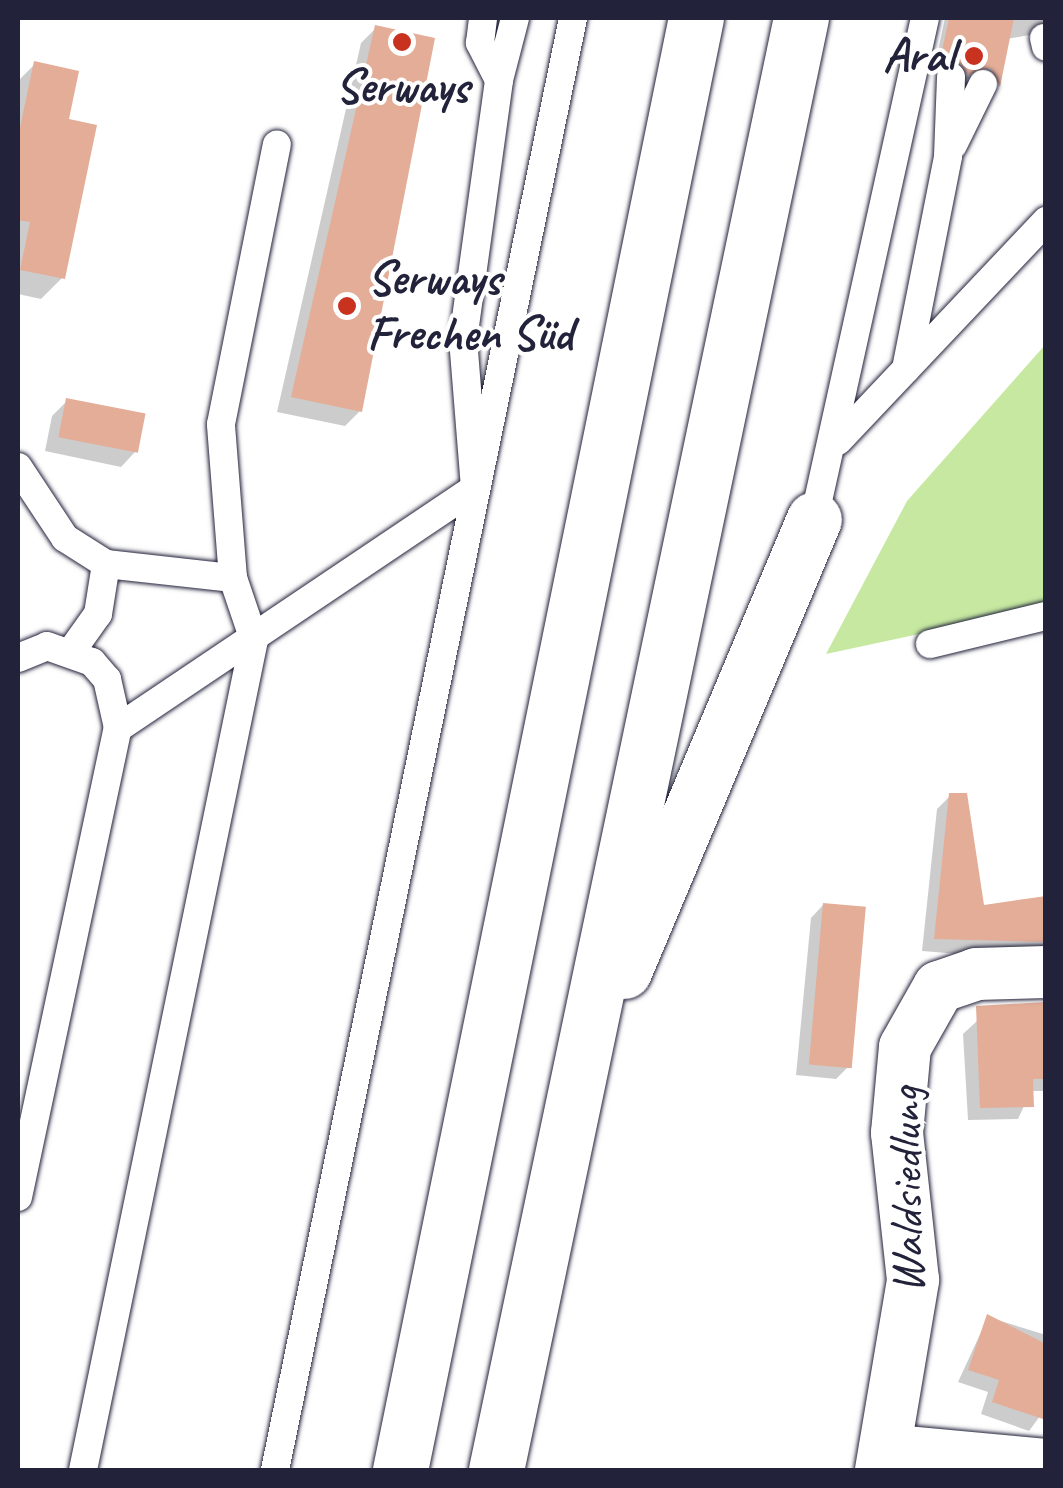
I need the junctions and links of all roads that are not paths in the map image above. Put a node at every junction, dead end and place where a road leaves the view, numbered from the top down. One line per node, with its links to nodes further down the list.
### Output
1 (467, 18): 7 (lane)
2 (515, 18): 11 (lane)
3 (572, 18): 20 (lane)
4 (696, 18): 37 (highway)
5 (801, 18): 31 (highway)
6 (925, 18): 18 (lane)
7 (482, 30): 11 (lane)
8 (1044, 38): 9 (lane)
9 (1046, 47)
10 (951, 77): 14 (lane)
11 (499, 80): 20 (lane)
12 (983, 84): 14 (lane)
13 (277, 145): 23 (lane)
14 (948, 156): 17 (lane)
15 (1046, 197): 16 (lane)
16 (1042, 225): 17 (lane)
17 (906, 370): 18 (lane)
18 (837, 442): 21 (lane)
19 (18, 467): 22 (lane)
20 (475, 488): 25 (lane); 36 (lane)
21 (814, 519): 31 (highway)
22 (106, 564): 23 (lane); 27 (lane)
23 (233, 578): 25 (lane)
24 (1046, 616): 26 (lane)
25 (254, 640): 29 (lane); 35 (lane)
26 (930, 644)
27 (73, 649): 28 (lane); 29 (lane)
28 (18, 658)
29 (118, 728): 32 (lane)
30 (1046, 972): 33 (street, Waldsiedlung)
31 (581, 1064): 38 (highway)
32 (18, 1198)
33 (883, 1460): 34 (street)
34 (1046, 1465)
35 (83, 1470)
36 (275, 1470)
37 (400, 1470)
38 (496, 1470)

